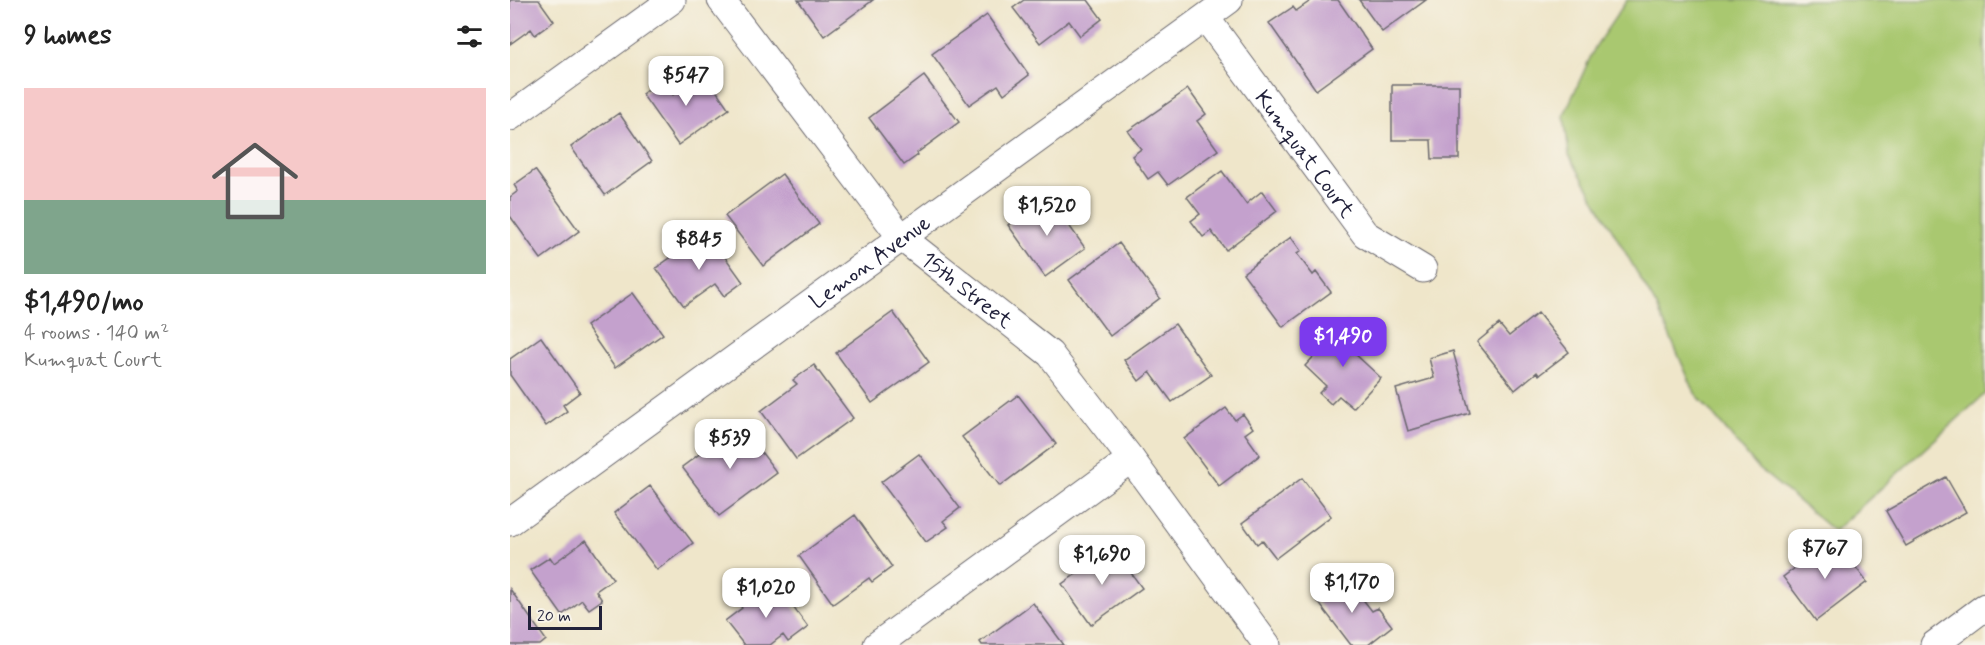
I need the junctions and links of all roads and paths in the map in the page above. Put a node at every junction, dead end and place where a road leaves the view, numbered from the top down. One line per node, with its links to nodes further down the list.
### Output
1 (672, 0): 5 (street)
2 (721, 0): 6 (street, 15th Street)
3 (1229, 0): 4 (street, Lemon Avenue)
4 (1206, 18): 6 (street, Lemon Avenue); 7 (street, Kumquat Court)
5 (510, 117)
6 (901, 237): 8 (street, 15th Street); 9 (street, Lemon Avenue)
7 (1423, 269)
8 (1131, 459): 11 (street); 12 (street, 15th Street)
9 (510, 522)
10 (1985, 607): 13 (street)
11 (878, 645)
12 (1267, 645)
13 (1934, 645)

